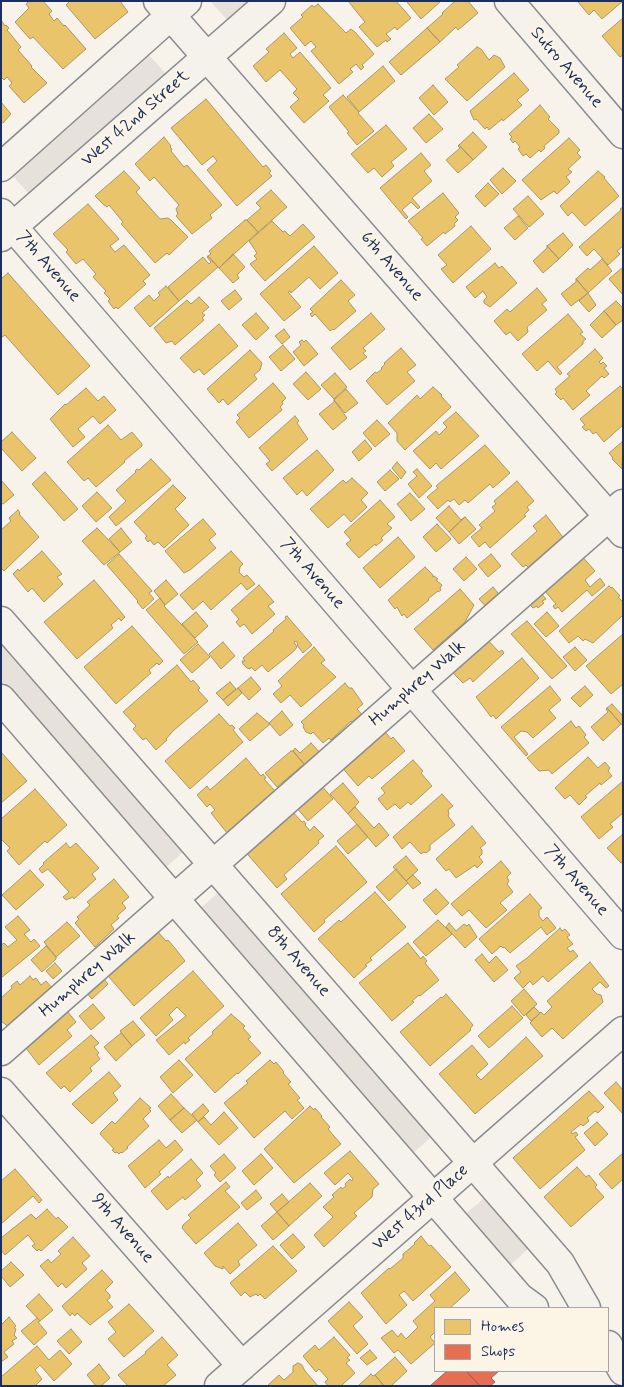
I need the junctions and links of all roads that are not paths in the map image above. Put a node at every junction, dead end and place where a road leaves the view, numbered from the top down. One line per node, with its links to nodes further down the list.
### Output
1 (272, 1): 4 (street, West 42nd Street)
2 (509, 1): 5 (street, Sutro Avenue)
3 (172, 6): 4 (street, 6th Avenue); 6 (street)
4 (207, 57): 7 (street, West 42nd Street); 8 (street, 6th Avenue)
5 (623, 134)
6 (1, 167)
7 (5, 226): 10 (street, 7th Avenue)
8 (618, 518): 10 (street, Humphrey Walk)
9 (1, 621): 12 (street, 8th Avenue)
10 (412, 690): 12 (street, Humphrey Walk); 14 (street, 7th Avenue)
11 (1, 699): 13 (street)
12 (214, 864): 13 (street, Humphrey Walk); 18 (street, 8th Avenue)
13 (174, 899): 16 (street, Humphrey Walk); 19 (street)
14 (623, 936)
15 (623, 1031): 18 (street, West 43rd Place)
16 (1, 1051)
17 (1, 1092): 23 (street, 9th Avenue)
18 (473, 1163): 19 (street, West 43rd Place); 21 (street, 8th Avenue)
19 (433, 1198): 20 (street); 23 (street, West 43rd Place)
20 (533, 1307)
21 (585, 1307)
22 (609, 1347): 25 (street)
23 (242, 1366): 27 (street, West 43rd Place)
24 (609, 1368): 26 (street)
25 (623, 1372)
26 (623, 1379)
27 (219, 1386)

